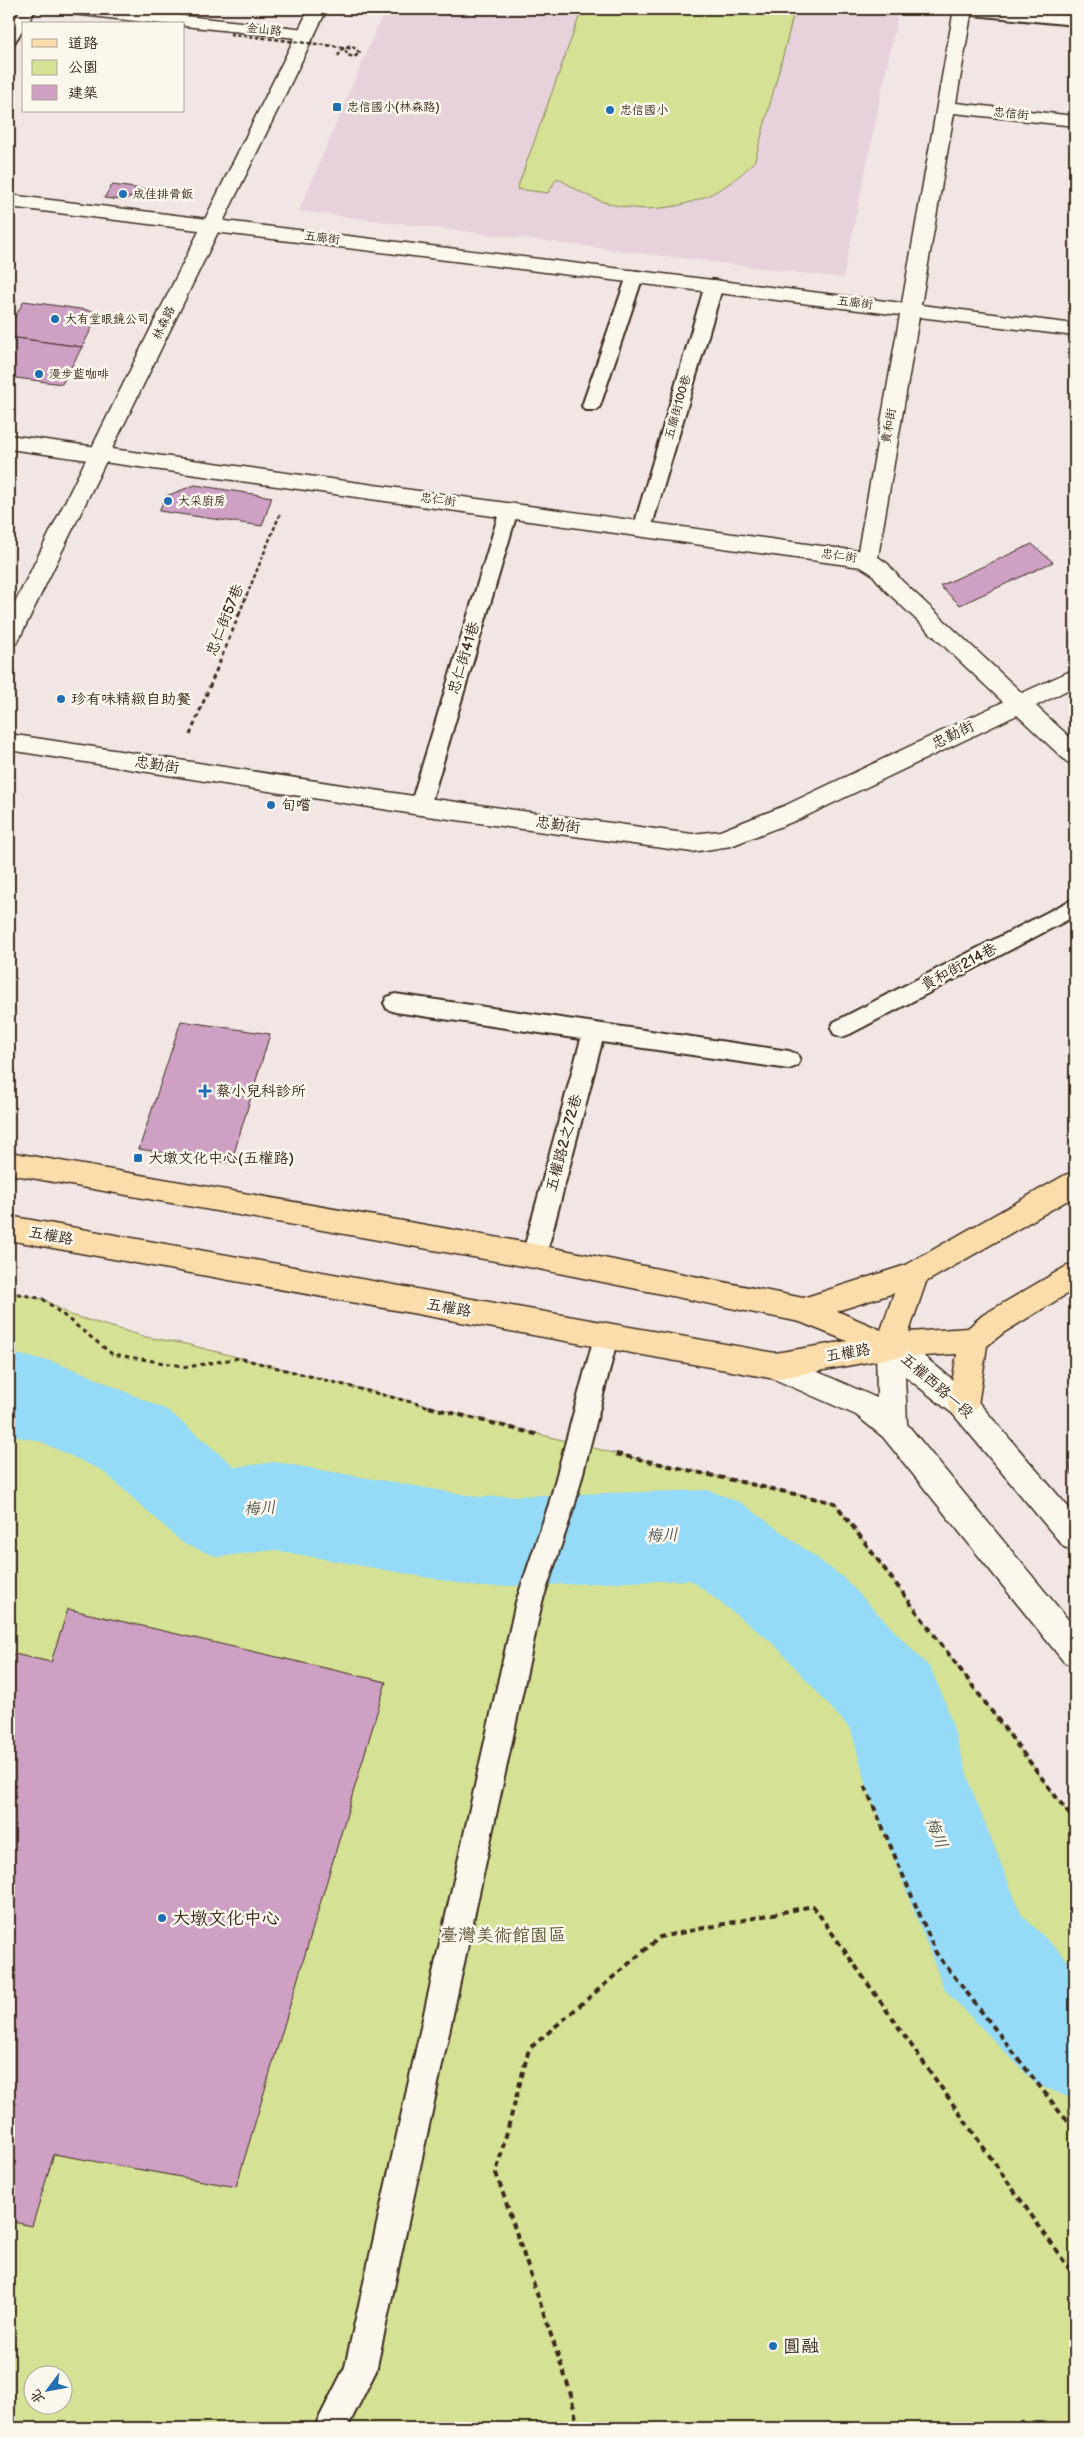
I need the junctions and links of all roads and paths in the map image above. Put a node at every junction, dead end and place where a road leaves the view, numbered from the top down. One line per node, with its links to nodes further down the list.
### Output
1 (28, 9): 8 (lane)
2 (73, 9): 7 (street, 金山路)
3 (318, 9): 7 (street, 林森路)
4 (963, 9): 5 (lane); 10 (street, 貴和街)
5 (1075, 21)
6 (230, 34): 9 (path, bridge)
7 (306, 34): 13 (street, 林森路)
8 (9, 40)
9 (338, 56)
10 (946, 107): 11 (street, 忠信街); 16 (street, 貴和街)
11 (1075, 121)
12 (9, 201): 13 (street, 五廊街)
13 (212, 225): 14 (street, 五廊街); 20 (street, 林森路)
14 (635, 276): 15 (street, 五廊街); 18 (lane)
15 (714, 285): 16 (street, 五廊街); 23 (lane, 五廊街100巷)
16 (909, 309): 17 (street, 五廊街); 24 (street, 貴和街)
17 (1075, 330)
18 (591, 406)
19 (9, 442): 20 (street, 忠仁街)
20 (99, 454): 21 (street, 忠仁街); 25 (street, 林森路)
21 (294, 480): 22 (street, 忠仁街); 30 (path, 忠仁街57巷)
22 (509, 510): 23 (street, 忠仁街); 31 (lane, 忠仁街41巷)
23 (642, 529): 24 (street, 忠仁街)
24 (867, 560): 27 (street)
25 (9, 636)
26 (1075, 677): 27 (street, 忠勤街)
27 (1019, 704): 29 (street); 31 (street, 忠勤街)
28 (9, 742): 30 (street, 忠勤街)
29 (1075, 756)
30 (176, 768): 31 (street, 忠勤街)
31 (420, 806)
32 (1075, 906): 34 (lane, 貴和街214巷)
33 (395, 1003): 35 (lane)
34 (842, 1028)
35 (594, 1031): 36 (lane); 40 (lane, 五權路2之72巷)
36 (790, 1060)
37 (9, 1163): 40 (main road, 五權路)
38 (1075, 1183): 41 (main road, 五權路)
39 (9, 1228): 44 (main road, 五權路)
40 (534, 1256): 43 (main road, 五權路)
41 (914, 1274): 43 (main road, 五權路); 46 (main road, 五權路)
42 (1075, 1275): 45 (main road)
43 (803, 1310): 46 (main road, 五權路)
44 (606, 1337): 47 (main road, 五權路); 55 (lane)
45 (974, 1340): 46 (main road, 五權路); 48 (main road)
46 (890, 1346): 47 (main road, 五權路); 48 (street, 五權西路一段); 49 (street, 五權西路一段)
47 (774, 1366): 49 (street)
48 (963, 1405): 50 (street, 五權西路一段)
49 (893, 1428): 51 (street)
50 (1075, 1537)
51 (1075, 1652)
52 (865, 1786): 53 (path)
53 (1075, 2128)
54 (1075, 2277): 56 (path)
55 (330, 2428)
56 (578, 2428)

